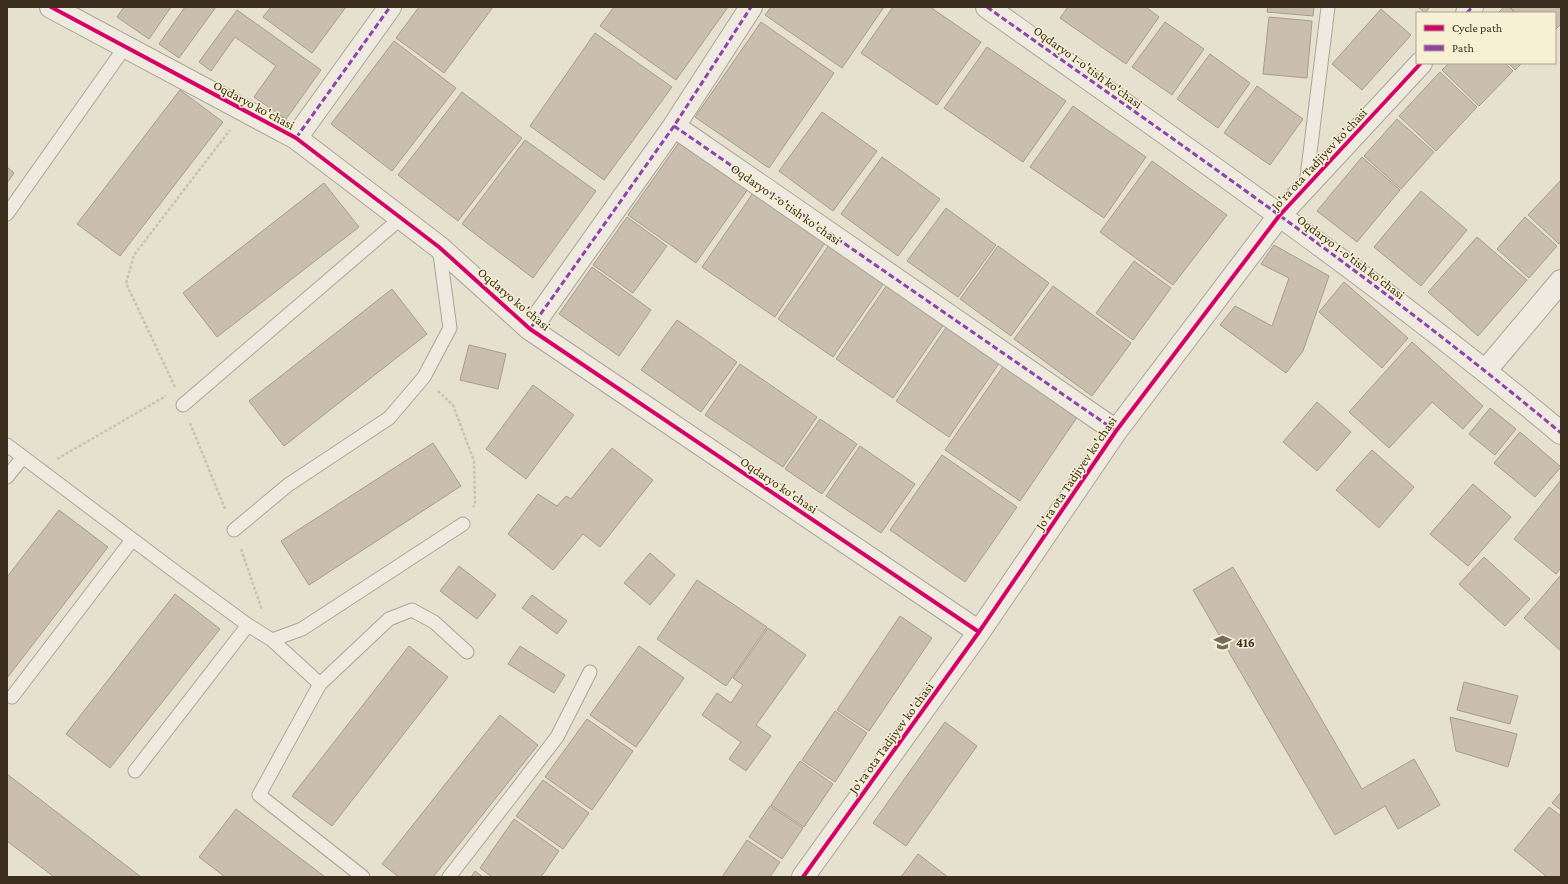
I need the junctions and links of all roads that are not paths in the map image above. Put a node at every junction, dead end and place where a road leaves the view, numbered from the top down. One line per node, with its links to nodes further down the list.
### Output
1 (51, 7): 6 (street, Oqdaryo ko'chasi)
2 (390, 7): 9 (street)
3 (751, 7): 8 (street)
4 (987, 7): 12 (street, Oqdaryo 1-o'tish ko'chasi)
5 (1328, 7): 10 (lane)
6 (125, 47): 9 (street, Oqdaryo ko'chasi); 11 (lane)
7 (1419, 64): 10 (street, Jo'ra ota Tadjiyev ko'chasi)
8 (674, 126): 16 (street); 19 (street, Oqdaryo 1-o'tish ko'chasi)
9 (296, 138): 13 (street, Oqdaryo ko'chasi)
10 (1306, 186): 12 (street, Jo'ra ota Tadjiyev ko'chasi)
11 (7, 214)
12 (1279, 216): 17 (street, Oqdaryo 1-o'tish ko'chasi); 19 (street, Jo'ra ota Tadjiyev ko'chasi)
13 (401, 218): 14 (street, Oqdaryo ko'chasi); 18 (lane)
14 (439, 247): 16 (street, Oqdaryo ko'chasi); 25 (lane)
15 (1561, 281): 17 (street)
16 (530, 328): 28 (street, Oqdaryo ko'chasi)
17 (1486, 370): 20 (street, Oqdaryo 1-o'tish ko'chasi)
18 (183, 405)
19 (1116, 431): 28 (street, Jo'ra ota Tadjiyev ko'chasi)
20 (1561, 433)
21 (7, 445): 22 (lane)
22 (23, 457): 23 (lane); 26 (lane)
23 (7, 477)
24 (463, 524): 29 (lane)
25 (234, 530)
26 (132, 540): 27 (lane); 33 (lane)
27 (248, 625): 29 (lane); 34 (lane)
28 (979, 632): 37 (street, Jo'ra ota Tadjiyev ko'chasi)
29 (272, 640): 32 (lane)
30 (467, 652): 32 (lane)
31 (590, 672): 36 (lane)
32 (320, 684): 35 (lane)
33 (12, 697)
34 (135, 771)
35 (363, 877)
36 (449, 877)
37 (803, 877)

